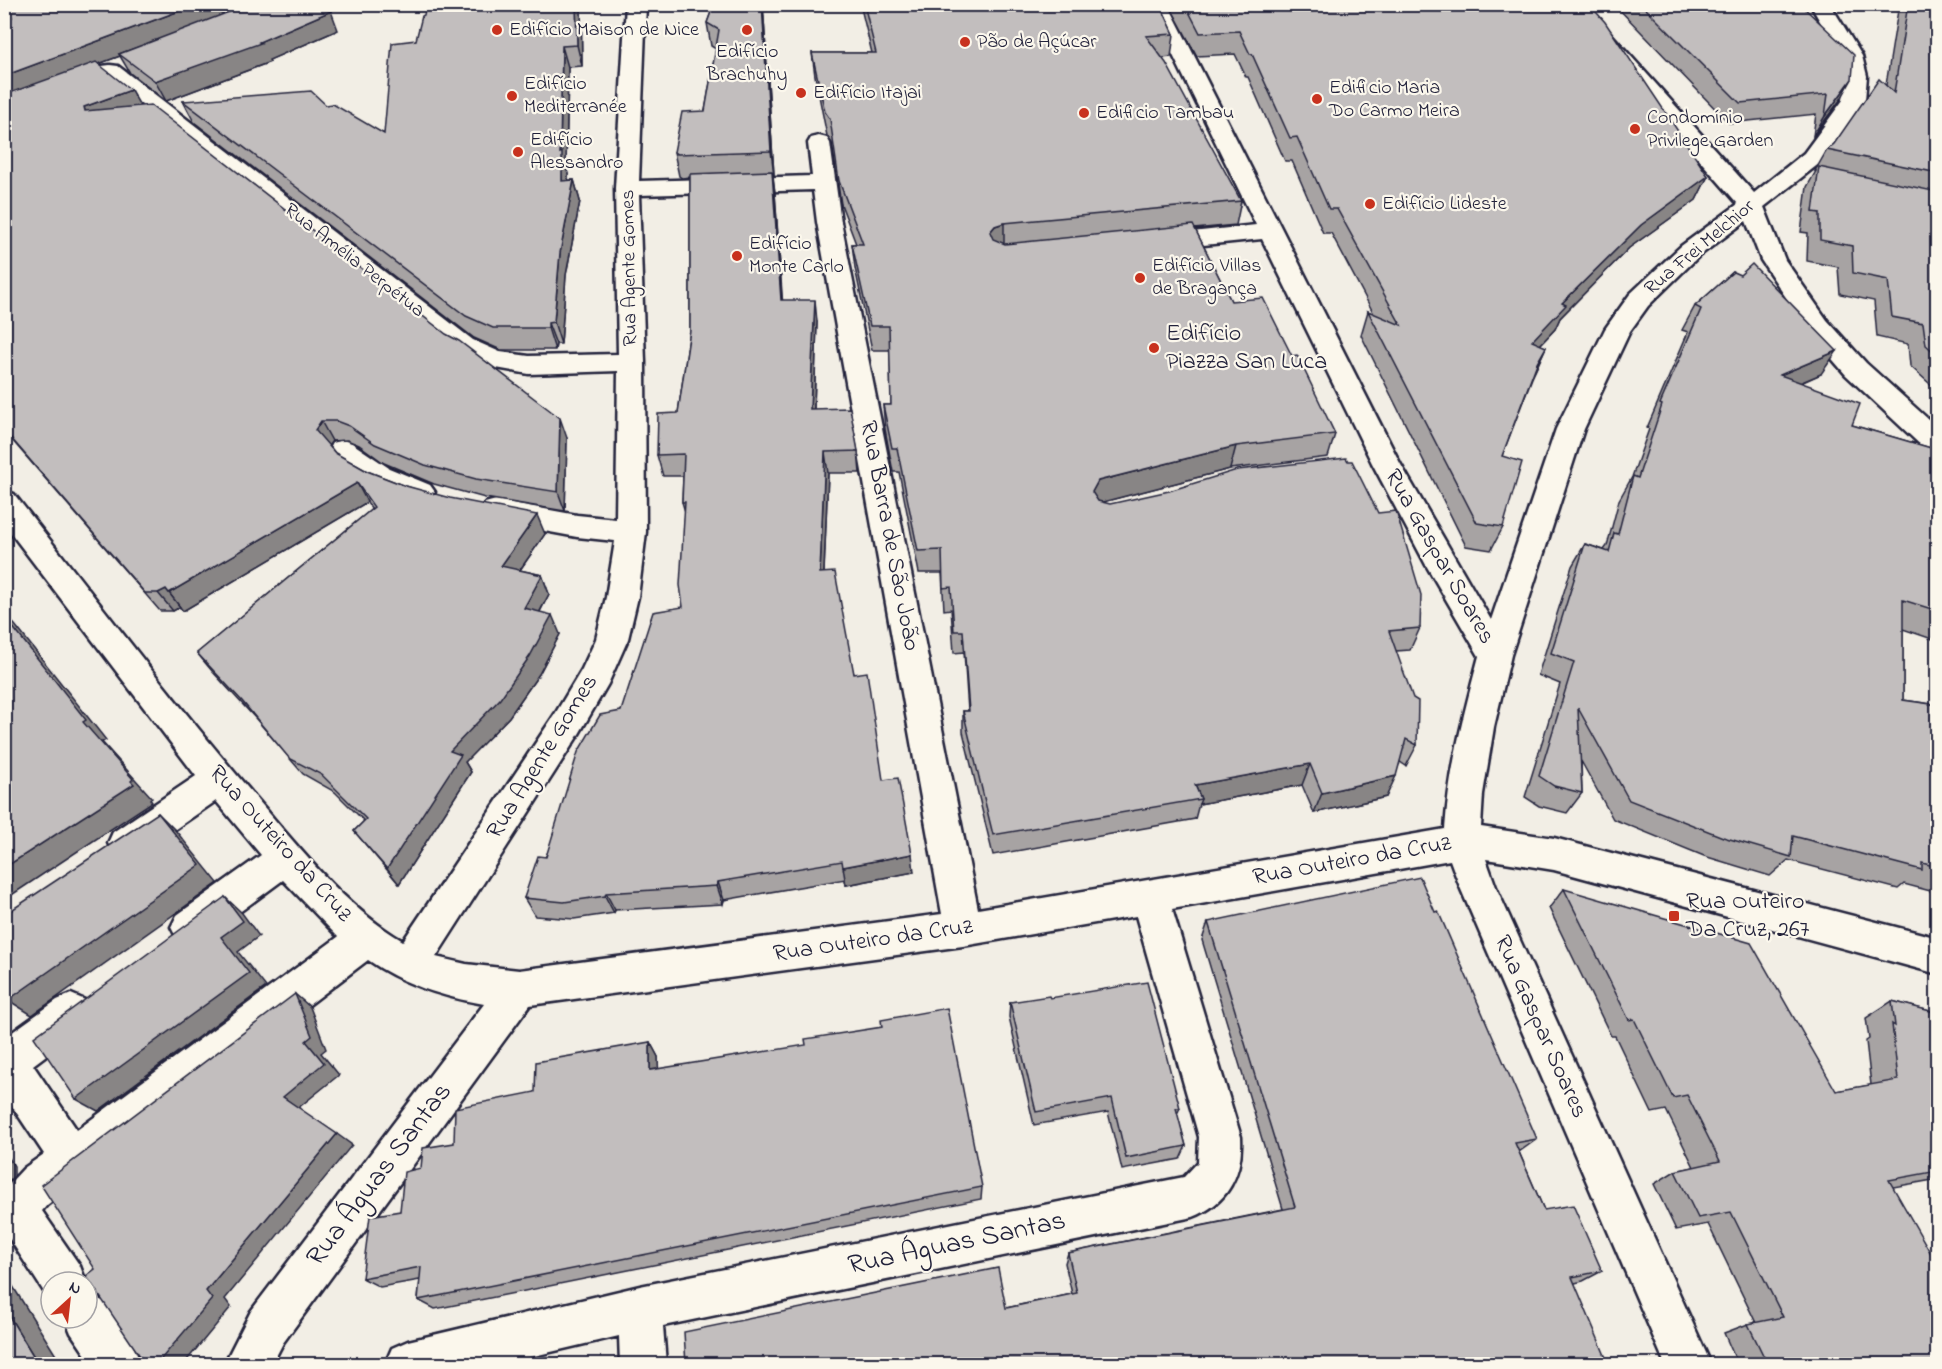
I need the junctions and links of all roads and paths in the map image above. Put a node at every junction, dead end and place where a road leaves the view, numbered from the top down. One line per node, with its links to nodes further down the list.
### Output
1 (636, 4): 8 (street, Rua Agente Gomes)
2 (1158, 4): 10 (street, Rua Gaspar Soares)
3 (1573, 4): 9 (street)
4 (1820, 4): 9 (street, Rua Frei Melchior)
5 (110, 70): 12 (street, Rua Amélia Perpétua)
6 (819, 143): 7 (street, Rua Barra de São João)
7 (824, 183): 8 (street); 25 (street, Rua Barra de São João)
8 (627, 188): 12 (street, Rua Agente Gomes)
9 (1751, 204): 13 (street); 19 (street, Rua Frei Melchior)
10 (1270, 231): 11 (street); 15 (street, Rua Gaspar Soares)
11 (1136, 244)
12 (632, 362): 18 (street, Rua Agente Gomes)
13 (1938, 445)
14 (342, 450): 18 (street)
15 (1386, 463): 16 (street); 19 (street, Rua Gaspar Soares)
16 (1352, 466)
17 (4, 502): 20 (street, Rua Outeiro da Cruz)
18 (630, 532): 29 (street, Rua Agente Gomes)
19 (1495, 655): 21 (street, Rua Gaspar Soares)
20 (219, 780): 22 (street, Rua Outeiro da Cruz); 23 (street)
21 (1462, 842): 24 (street, Rua Outeiro da Cruz); 28 (street, Rua Outeiro da Cruz); 41 (street, Rua Gaspar Soares)
22 (286, 857): 26 (street, Rua Outeiro da Cruz); 27 (street)
23 (102, 859)
24 (1149, 896): 25 (street, Rua Outeiro da Cruz); 35 (street, Rua Águas Santas)
25 (963, 929): 30 (street, Rua Outeiro da Cruz)
26 (367, 938): 29 (street, Rua Outeiro da Cruz); 33 (street)
27 (161, 948)
28 (1938, 956)
29 (410, 964): 30 (street, Rua Outeiro da Cruz)
30 (519, 988): 38 (street, Rua Águas Santas)
31 (103, 990): 32 (street)
32 (6, 1059): 33 (street)
33 (72, 1160): 34 (street)
34 (56, 1270)
35 (640, 1308): 39 (street, Rua Águas Santas); 40 (street)
36 (95, 1330): 37 (street)
37 (118, 1365)
38 (247, 1365)
39 (408, 1365)
40 (643, 1365)
41 (1688, 1365)

